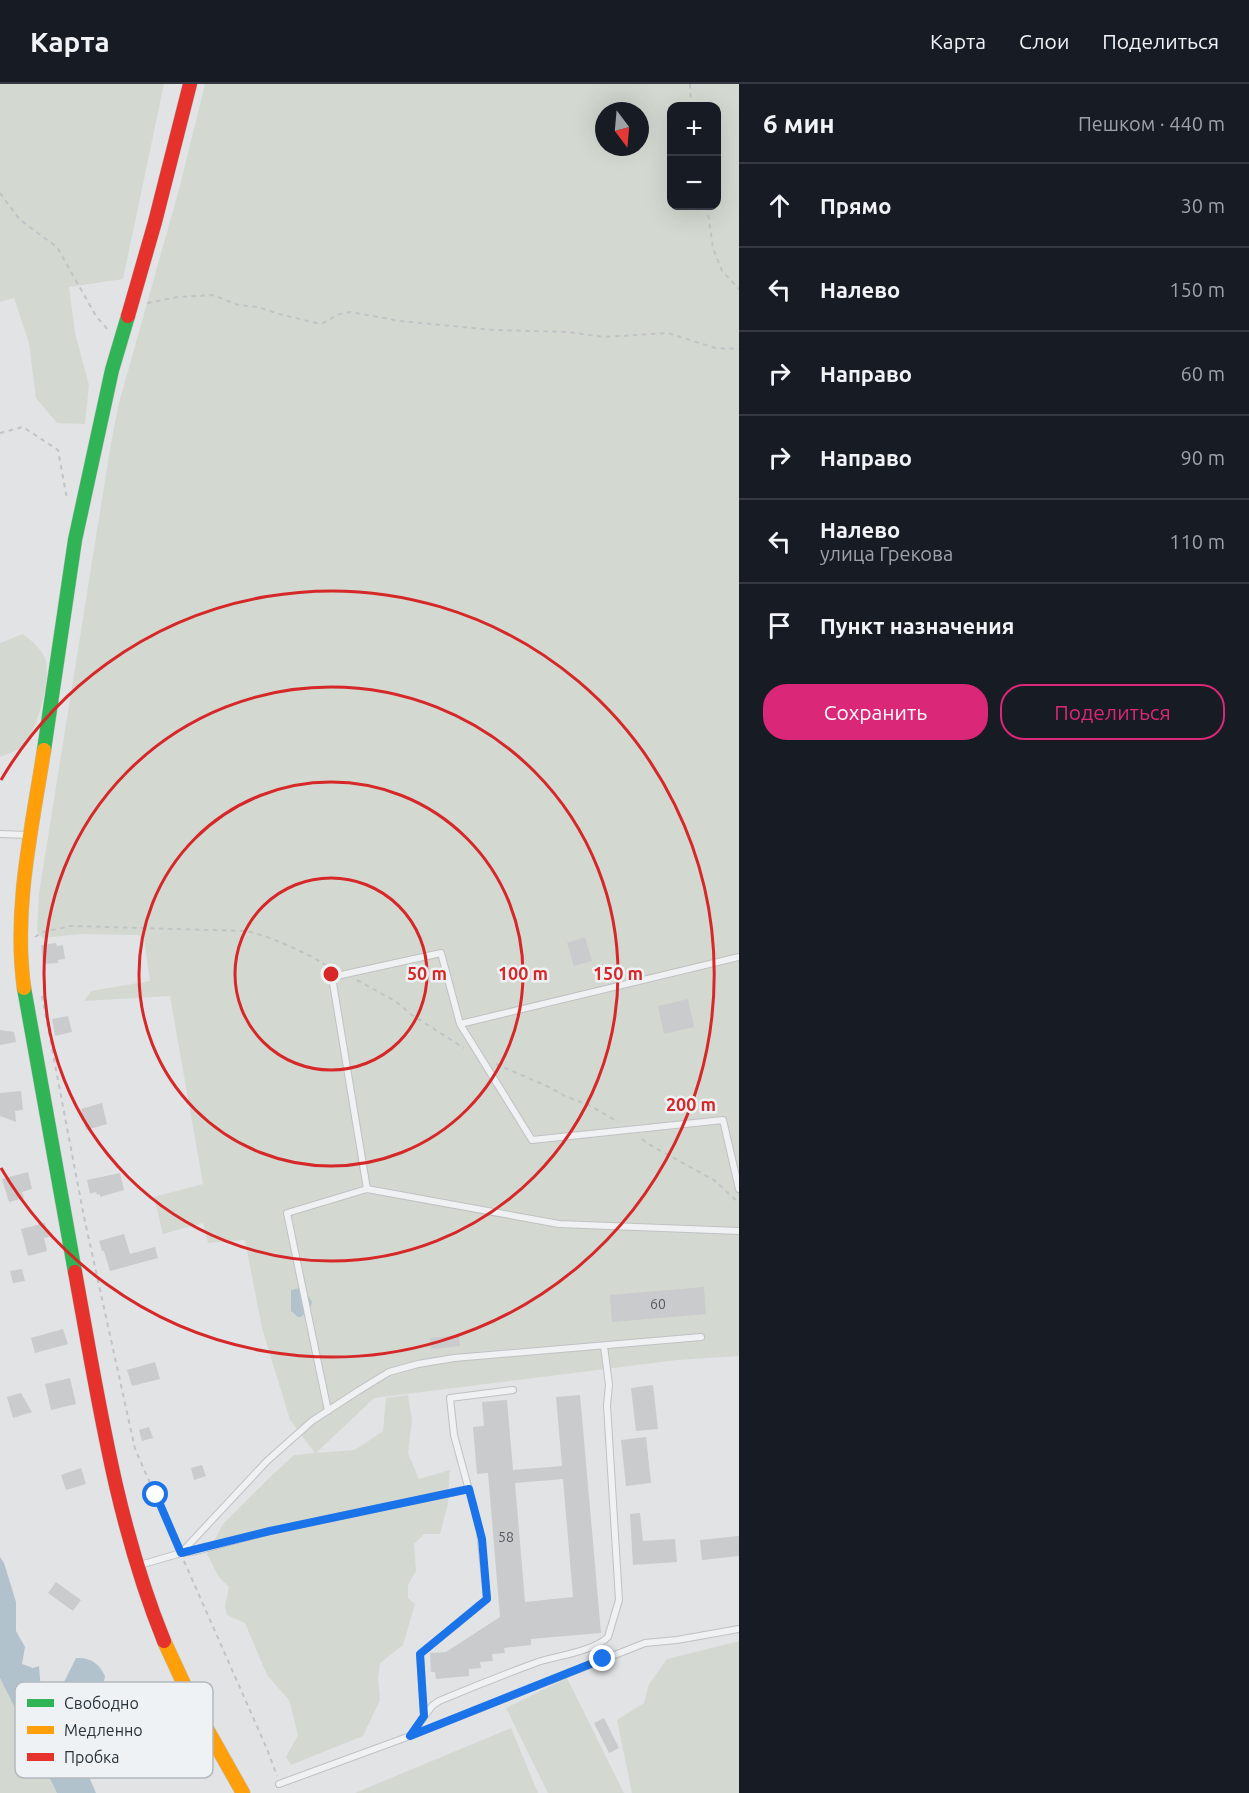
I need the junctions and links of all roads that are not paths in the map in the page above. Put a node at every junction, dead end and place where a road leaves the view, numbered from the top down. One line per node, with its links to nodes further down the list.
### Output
1 (190, 84): 3 (main road)
2 (0, 834): 3 (lane)
3 (31, 835): 15 (main road)
4 (739, 957): 5 (lane)
5 (460, 1024): 6 (lane); 7 (lane)
6 (367, 1189): 8 (lane); 12 (lane)
7 (739, 1189)
8 (739, 1232)
9 (701, 1337): 10 (lane)
10 (604, 1346): 12 (lane); 18 (lane)
11 (513, 1390): 13 (lane)
12 (328, 1411): 14 (lane)
13 (469, 1489): 14 (lane); 18 (lane)
14 (181, 1553): 15 (lane)
15 (136, 1566): 17 (main road)
16 (739, 1629): 19 (lane)
17 (181, 1682)
18 (424, 1716): 19 (lane)
19 (410, 1736): 21 (lane)
20 (213, 1740): 22 (main road)
21 (279, 1784)
22 (243, 1793)

